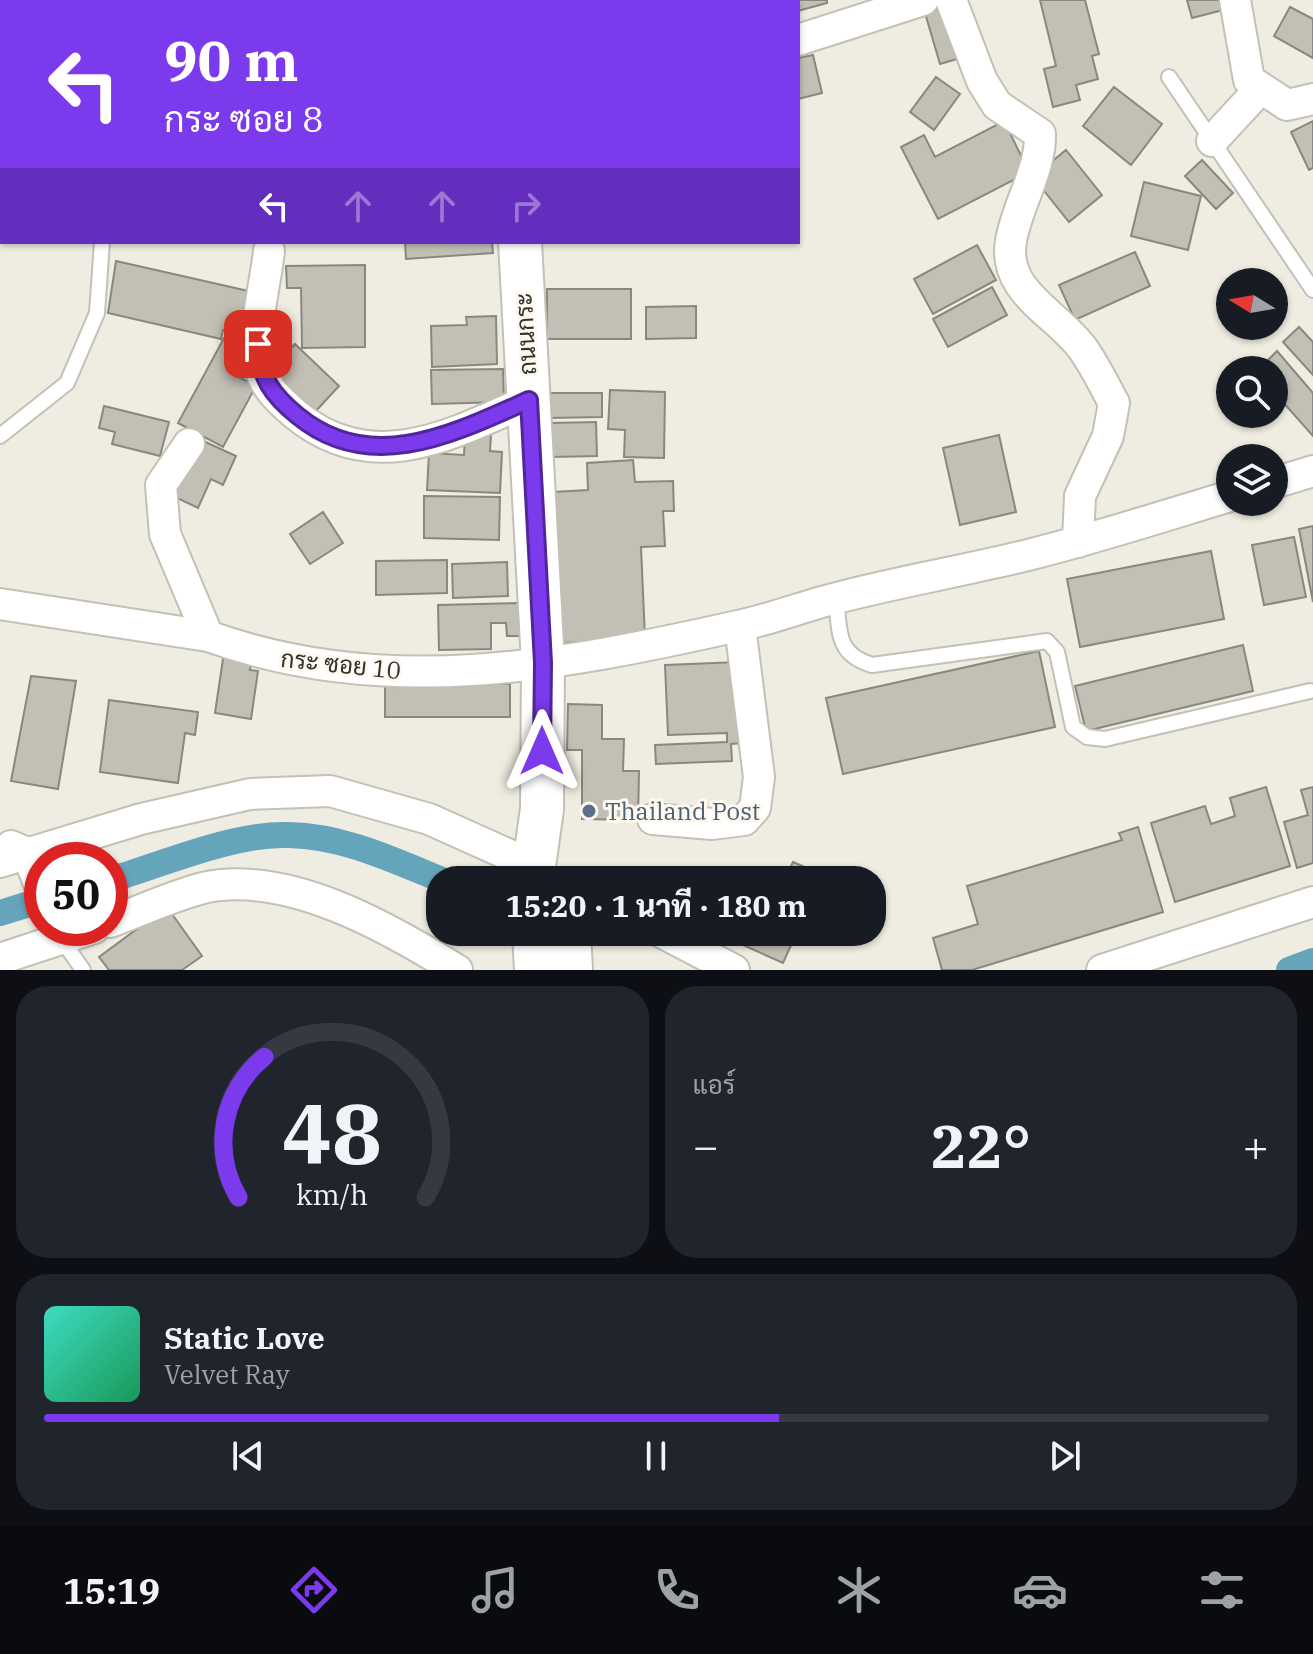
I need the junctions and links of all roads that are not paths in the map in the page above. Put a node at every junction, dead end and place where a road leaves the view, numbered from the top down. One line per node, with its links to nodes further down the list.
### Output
1 (923, 0): 4 (street)
2 (951, 0): 19 (street)
3 (1235, 0): 6 (street)
4 (800, 39)
5 (1169, 77): 8 (lane)
6 (1261, 88): 7 (street); 8 (street)
7 (1313, 99)
8 (1212, 141): 12 (lane)
9 (102, 244): 14 (lane)
10 (520, 244): 13 (main road, ถนนกระ)
11 (269, 251): 13 (street)
12 (1313, 290)
13 (529, 400): 24 (main road, ถนนกระ)
14 (0, 436)
15 (189, 444): 23 (street)
16 (1313, 471): 17 (street)
17 (1288, 479)
18 (1216, 500): 19 (street, กระ ซอย 10)
19 (1078, 542): 20 (street, กระ ซอย 10)
20 (836, 598): 22 (street, กระ ซอย 10); 25 (lane)
21 (0, 604): 23 (street, กระ ซอย 10)
22 (740, 626): 24 (street, กระ ซอย 10); 26 (street)
23 (208, 636): 24 (street, กระ ซอย 10)
24 (543, 663): 29 (main road, ถนนกระ)
25 (1310, 691)
26 (653, 819)
27 (9, 852): 28 (street); 30 (street)
28 (525, 866)
29 (543, 866)
30 (24, 870)
31 (1313, 902): 44 (street)
32 (128, 915): 40 (street)
33 (31, 946): 38 (street)
34 (67, 946): 39 (lane)
35 (535, 946): 41 (main road)
36 (570, 946): 42 (main road)
37 (688, 946): 43 (street)
38 (0, 959)
39 (83, 970)
40 (457, 970)
41 (536, 970)
42 (571, 970)
43 (734, 970)
44 (1102, 970)

